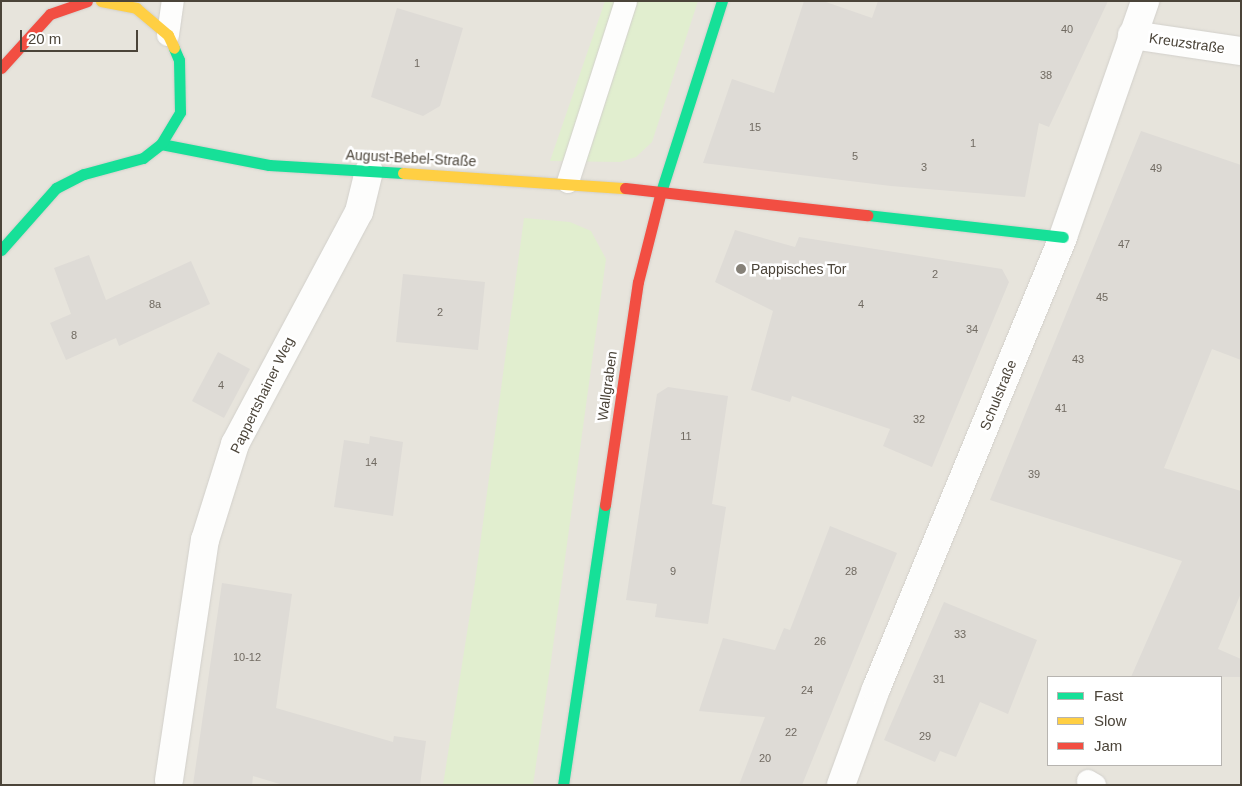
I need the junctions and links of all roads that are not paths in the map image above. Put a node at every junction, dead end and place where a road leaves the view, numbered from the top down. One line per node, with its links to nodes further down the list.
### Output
1 (87, 1): 10 (street)
2 (101, 1): 7 (street)
3 (173, 1): 7 (lane)
4 (626, 1): 13 (lane)
5 (722, 1): 14 (street, Wallgraben)
6 (1146, 1): 8 (street, Schulstraße)
7 (168, 35): 11 (street)
8 (1132, 35): 9 (street, Kreuzstraße); 15 (street, Schulstraße)
9 (1241, 50)
10 (1, 68)
11 (161, 144): 12 (street, August-Bebel-Straße); 16 (street)
12 (369, 171): 13 (street, August-Bebel-Straße); 17 (street, Pappertshainer Weg)
13 (568, 182): 14 (street, August-Bebel-Straße)
14 (661, 192): 15 (street); 18 (street, Wallgraben)
15 (1063, 237): 19 (street, Schulstraße)
16 (1, 250)
17 (169, 780)
18 (563, 785)
19 (841, 785)

